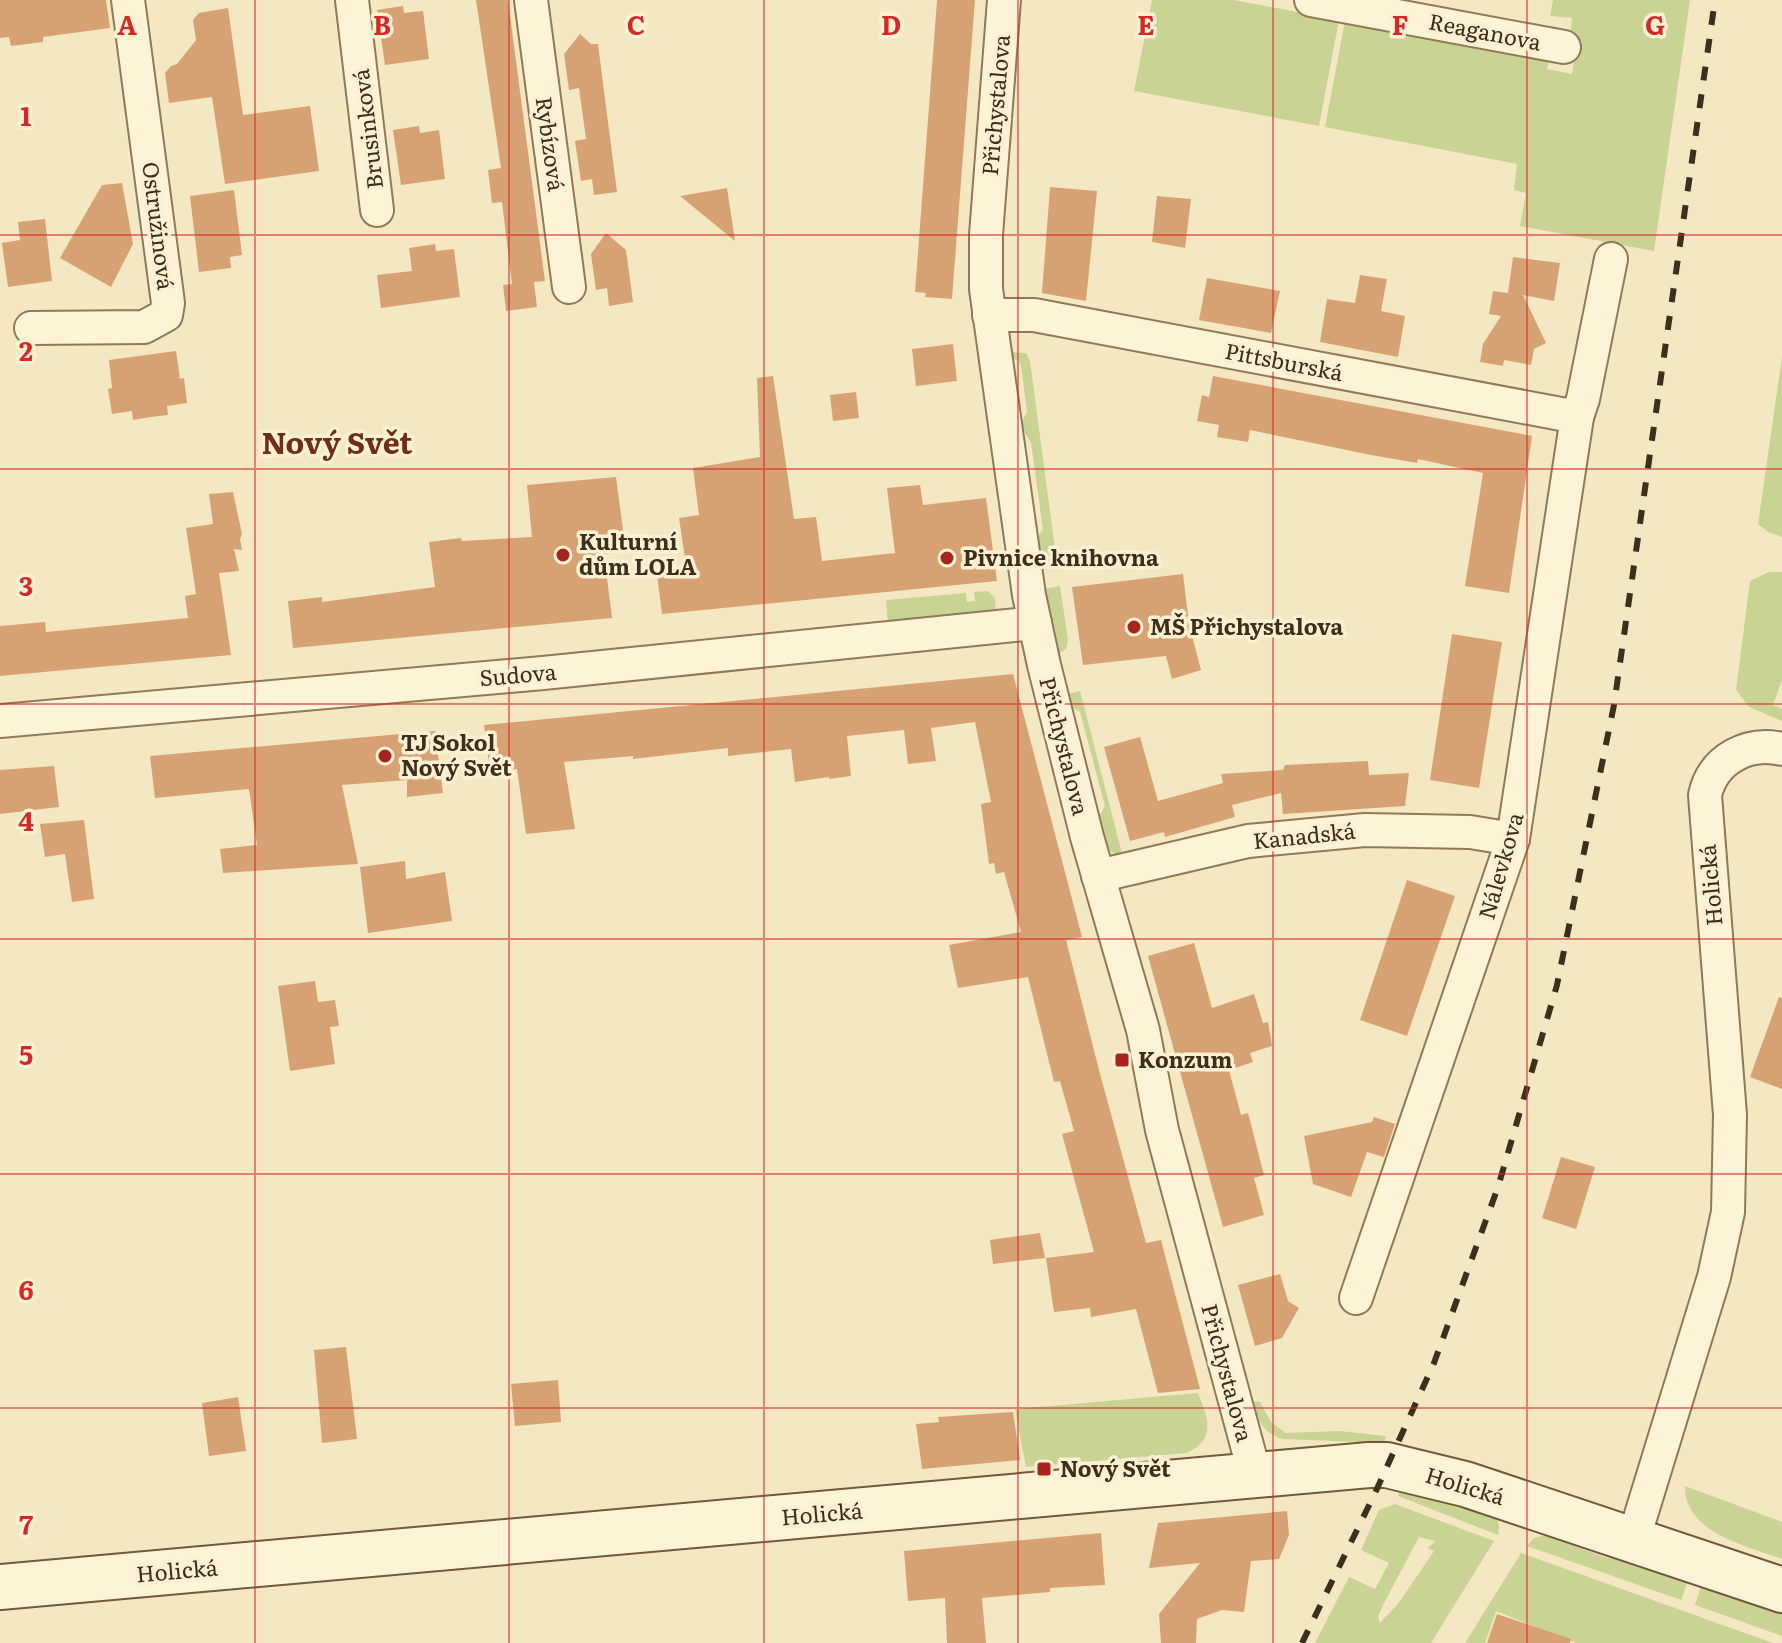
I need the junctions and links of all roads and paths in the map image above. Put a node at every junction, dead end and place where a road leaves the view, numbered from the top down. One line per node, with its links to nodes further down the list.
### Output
1 (128, 0): 11 (street, Ostružinová)
2 (352, 0): 7 (street, Brusinková)
3 (531, 0): 9 (street, Rybízová)
4 (1004, 0): 10 (street, Přichystalova)
5 (1311, 0): 6 (street, Reaganova)
6 (1564, 47)
7 (377, 210)
8 (1611, 259): 12 (street, Nálevkova)
9 (569, 287)
10 (989, 315): 12 (street, Pittsburská); 13 (street, Přichystalova)
11 (31, 328)
12 (1577, 417): 16 (street, Nálevkova)
13 (1035, 623): 14 (street, Sudova); 17 (street, Přichystalova)
14 (0, 721)
15 (1782, 749): 20 (street, Holická)
16 (1513, 839): 17 (street, Kanadská); 18 (street, Nálevkova)
17 (1098, 876): 19 (street, Přichystalova)
18 (1356, 1298)
19 (1255, 1475): 20 (street, Holická); 21 (street, Holická)
20 (1633, 1541): 22 (street, Holická)
21 (0, 1587)
22 (1782, 1590)

